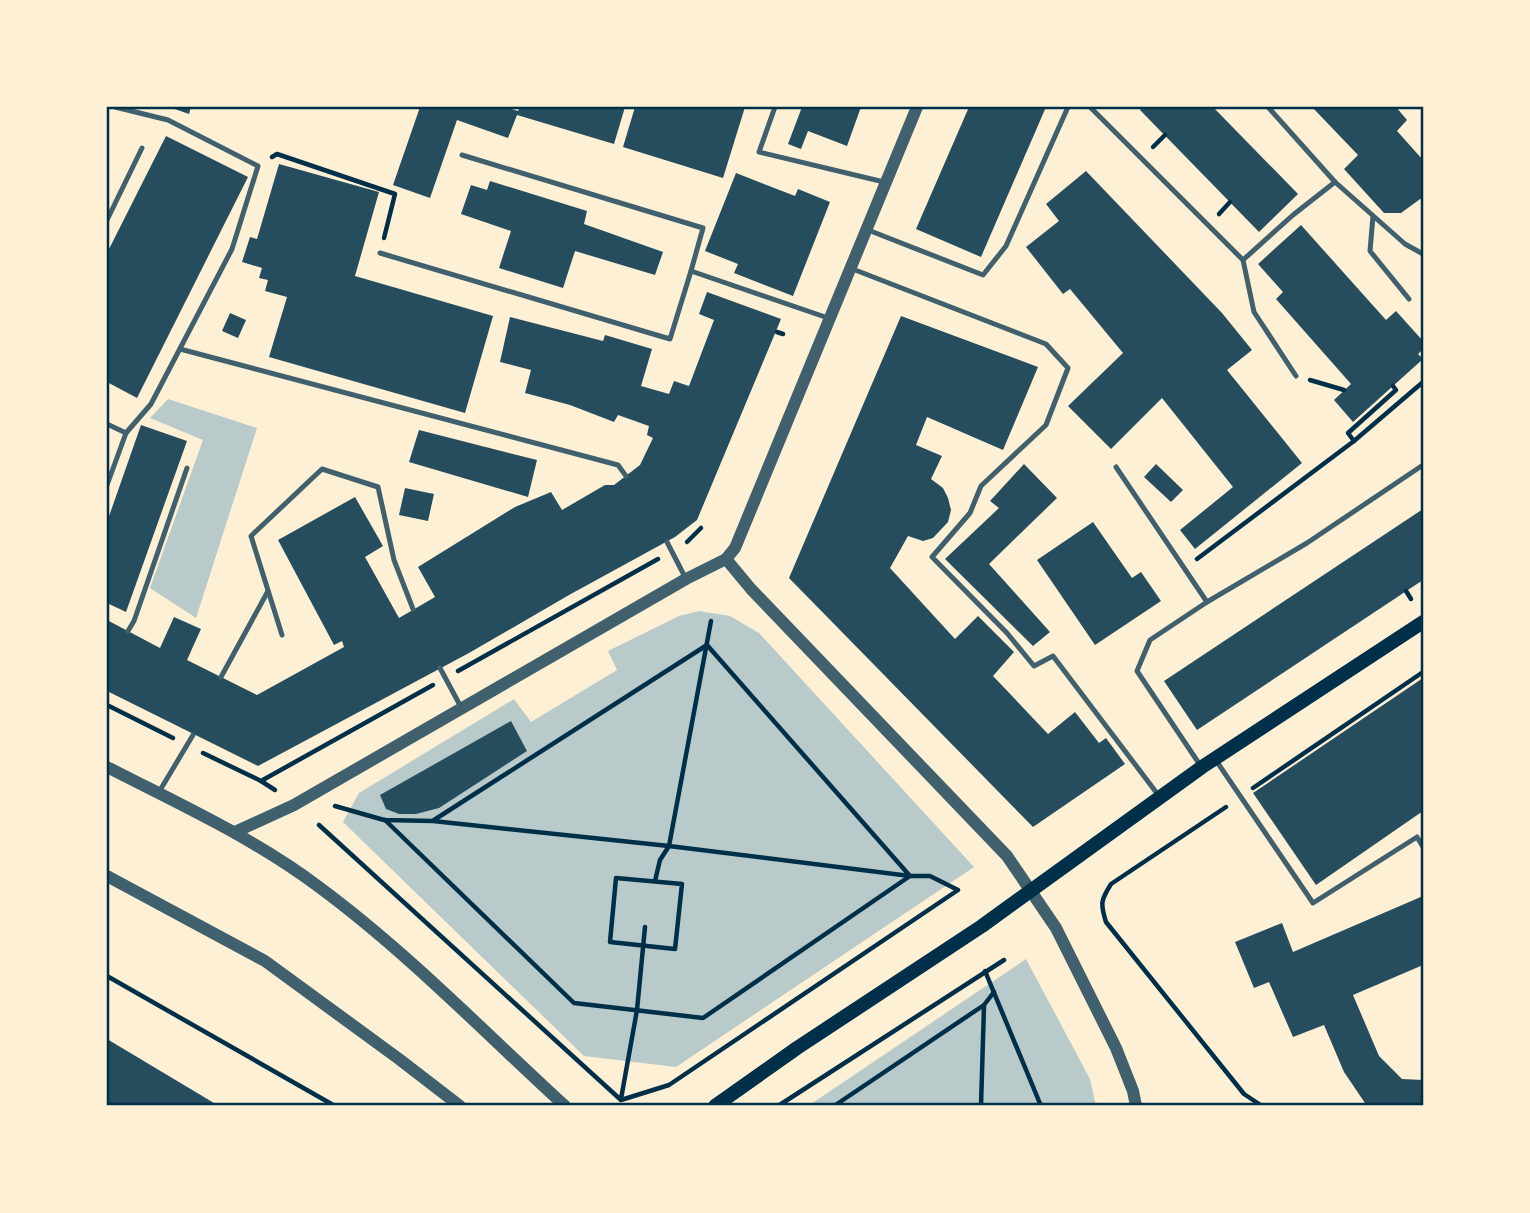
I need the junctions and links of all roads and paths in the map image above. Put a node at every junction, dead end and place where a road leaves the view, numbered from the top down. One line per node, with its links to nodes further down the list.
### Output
1 (115, 107): 9 (lane)
2 (775, 107): 11 (lane)
3 (917, 107): 11 (street)
4 (1068, 107): 14 (lane)
5 (1090, 107): 17 (lane)
6 (1268, 107): 10 (lane)
7 (142, 148): 13 (lane)
8 (462, 155): 19 (lane)
9 (258, 166): 15 (path); 24 (lane)
10 (1335, 182): 12 (lane); 17 (lane)
11 (887, 183): 14 (street)
12 (1373, 216): 16 (lane); 20 (lane)
13 (107, 220)
14 (867, 230): 18 (street)
15 (380, 253): 19 (lane)
16 (1423, 254)
17 (1243, 260): 25 (lane)
18 (850, 268): 21 (street); 67 (lane)
19 (691, 271): 21 (lane)
20 (1409, 299)
21 (831, 319): 40 (street)
22 (777, 332): 23 (path)
23 (783, 334)
24 (180, 349): 30 (lane); 35 (lane)
25 (1296, 376): 28 (path)
26 (1423, 382): 31 (path)
27 (1393, 386): 31 (path)
28 (1344, 390)
29 (107, 424): 30 (lane)
30 (126, 433): 36 (lane)
31 (1354, 441): 41 (path)
32 (1423, 465): 46 (lane)
33 (1116, 467): 41 (lane)
34 (187, 468): 50 (lane)
35 (626, 476)
36 (107, 485)
37 (701, 528): 39 (path)
38 (667, 542): 39 (lane)
39 (671, 551): 42 (lane); 56 (path)
40 (726, 559): 42 (street); 79 (street)
41 (1185, 568): 46 (lane)
42 (686, 579): 58 (street)
43 (268, 591): 47 (lane); 51 (lane); 55 (lane)
44 (1406, 591): 45 (path)
45 (1411, 598)
46 (1207, 602): 63 (lane)
47 (413, 609)
48 (711, 621): 52 (path)
49 (1423, 622): 61 (main road)
50 (128, 631)
51 (282, 635)
52 (707, 645): 71 (path); 74 (path); 77 (path)
53 (440, 668): 56 (lane)
54 (1423, 672): 68 (path)
55 (221, 677)
56 (446, 678): 58 (lane); 64 (path)
57 (107, 705): 60 (path)
58 (462, 709): 73 (street)
59 (193, 734): 60 (lane)
60 (187, 745): 64 (path); 65 (lane)
61 (1215, 759): 63 (main road); 68 (lane)
62 (107, 767): 65 (street)
63 (1202, 767): 67 (main road)
64 (261, 781): 66 (path)
65 (158, 793): 73 (street)
66 (281, 794)
67 (1161, 797): 79 (main road)
68 (1240, 797): 75 (lane); 98 (path)
69 (334, 806): 70 (path)
70 (384, 820): 71 (path); 87 (path)
71 (433, 821): 74 (path)
72 (319, 825): 88 (path)
73 (235, 832): 91 (street)
74 (669, 846): 77 (path); 78 (path)
75 (1423, 847)
76 (107, 876): 90 (street)
77 (910, 876): 87 (path); 88 (path)
78 (655, 881): 81 (path); 81 (path)
79 (1031, 891): 92 (main road); 97 (street)
80 (645, 927): 81 (path)
81 (644, 946): 87 (path)
82 (1004, 960): 83 (path)
83 (985, 971): 85 (path); 93 (path)
84 (107, 976): 89 (path)
85 (994, 992): 86 (path); 96 (path)
86 (984, 1005): 94 (path); 95 (path)
87 (637, 1010): 88 (path)
88 (621, 1100)
89 (335, 1106)
90 (460, 1106)
91 (565, 1106)
92 (715, 1106)
93 (778, 1106)
94 (834, 1106)
95 (981, 1106)
96 (1041, 1106)
97 (1136, 1106)
98 (1262, 1106)

